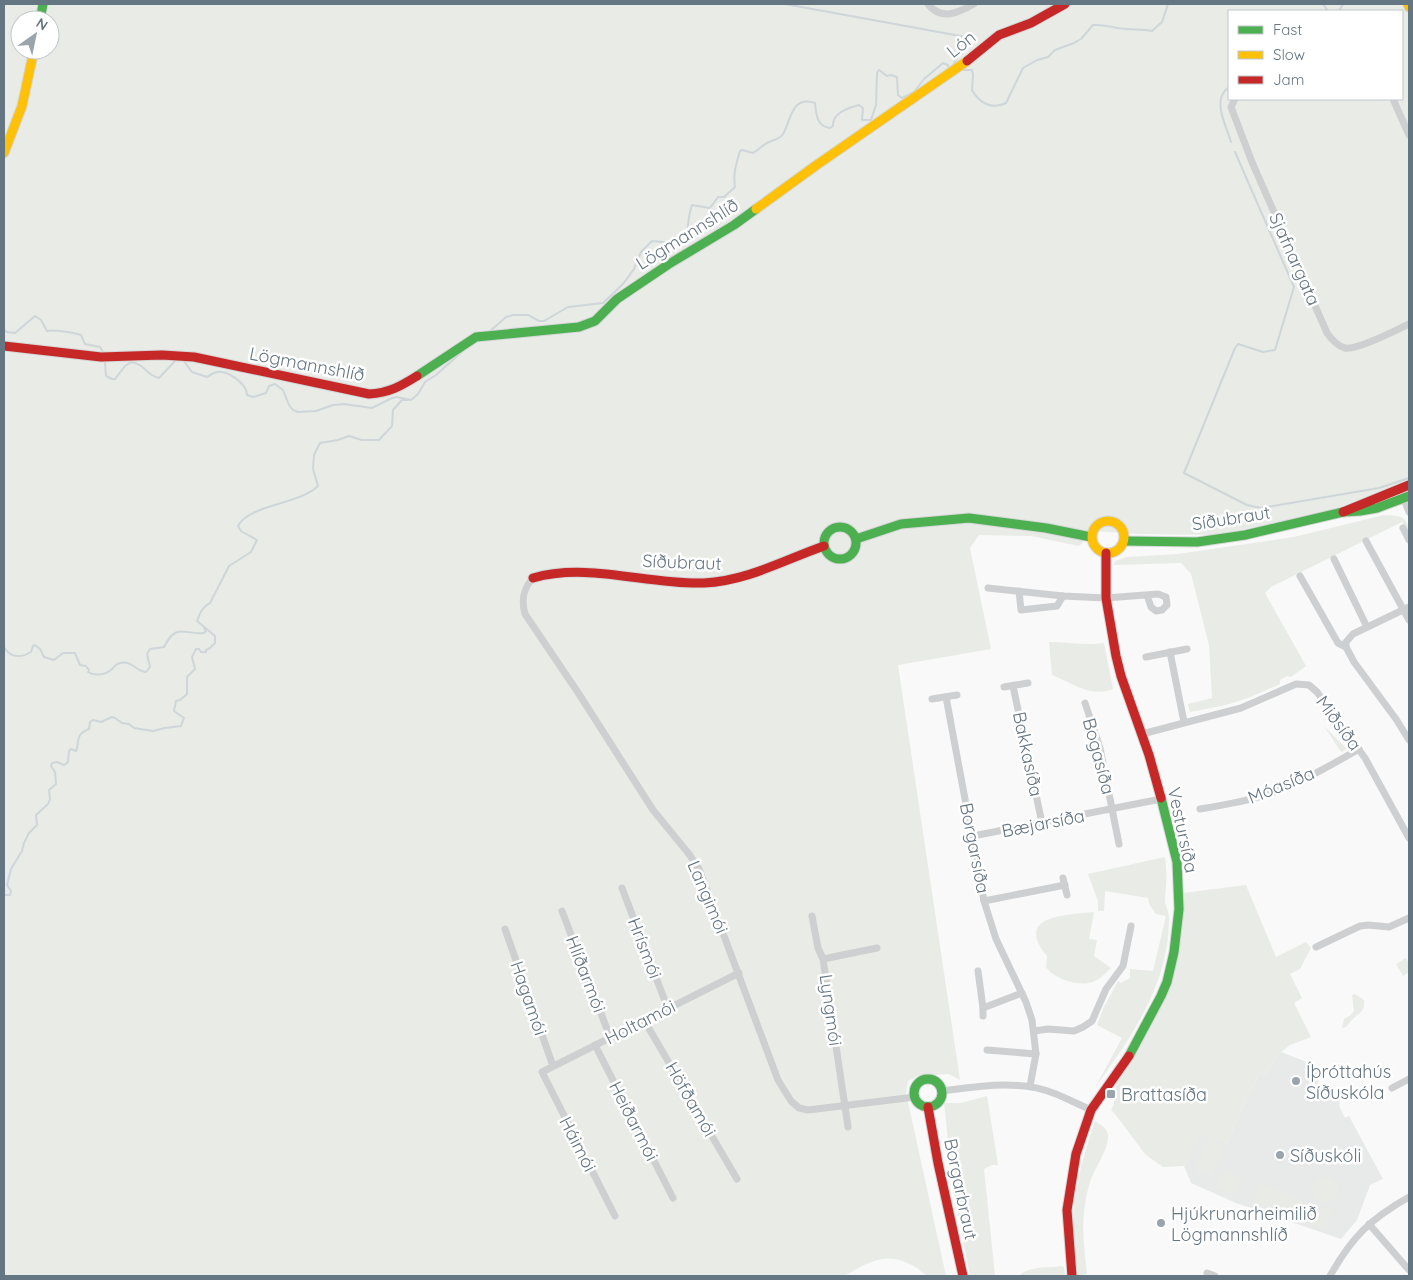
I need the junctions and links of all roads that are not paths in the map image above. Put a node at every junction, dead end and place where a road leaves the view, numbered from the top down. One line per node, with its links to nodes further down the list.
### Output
1 (928, 4): 2 (street)
2 (974, 4)
3 (1065, 4): 7 (street, Lón)
4 (32, 60): 9 (street)
5 (1234, 100): 10 (street, Sjafnargata)
6 (1393, 100): 8 (street)
7 (885, 120): 11 (street, Lögmannshlíð)
8 (1409, 135)
9 (4, 152)
10 (1409, 324)
11 (4, 346)
12 (1409, 485): 13 (street, Síðubraut)
13 (1400, 489): 14 (street); 15 (street, Síðubraut)
14 (1406, 497): 15 (street, Síðubraut); 16 (street)
15 (1343, 512): 21 (street, Síðubraut)
16 (1409, 512)
17 (1402, 528): 20 (street)
18 (1091, 537): 19 (street); 21 (street); 24 (street)
19 (856, 539): 23 (street); 23 (street)
20 (1409, 540)
21 (1124, 541): 24 (street)
22 (1366, 541): 33 (street)
23 (824, 546): 27 (street, Síðubraut)
24 (1106, 553): 32 (street, Vestursíða)
25 (1334, 559): 35 (street)
26 (1300, 576): 36 (street)
27 (533, 578): 71 (street, Langimói)
28 (988, 588): 29 (street)
29 (1019, 591): 31 (street); 31 (street)
30 (1146, 595): 32 (street)
31 (1063, 596): 32 (street)
32 (1106, 598): 48 (street, Vestursíða)
33 (1406, 609): 34 (street); 35 (street)
34 (1409, 620)
35 (1368, 627): 36 (street)
36 (1346, 648): 49 (street)
37 (1187, 649): 38 (street)
38 (1170, 652): 39 (street); 47 (street)
39 (1146, 657)
40 (1028, 683): 41 (street)
41 (1013, 686): 42 (street); 54 (street, Bakkasíða)
42 (1004, 687)
43 (957, 695): 44 (street)
44 (946, 697): 45 (street); 56 (street, Borgarsíða)
45 (932, 699)
46 (1085, 704): 52 (street, Bogasíða)
47 (1184, 722): 48 (street, Miðsíða); 50 (street, Miðsíða)
48 (1142, 734): 51 (street, Vestursíða)
49 (1409, 740)
50 (1359, 749): 53 (street, Móasíða); 55 (street, Miðsíða)
51 (1161, 800): 52 (street, Bæjarsíða); 89 (street, Vestursíða)
52 (1112, 809): 54 (street, Bæjarsíða); 58 (street)
53 (1200, 809)
54 (1042, 823): 56 (street, Bæjarsíða)
55 (1406, 824): 57 (street, Miðsíða)
56 (973, 836): 61 (street, Borgarsíða)
57 (1409, 838)
58 (1119, 844)
59 (622, 888): 73 (street, Hrísmói)
60 (1067, 895): 61 (street)
61 (984, 901): 72 (street, Borgarsíða)
62 (562, 912): 76 (street, Hlíðarmói)
63 (812, 916): 69 (street, Lyngmói)
64 (1409, 918): 67 (street)
65 (1131, 926): 75 (street)
66 (505, 929): 80 (street, Hagamói)
67 (1316, 947)
68 (877, 948): 69 (street)
69 (823, 960): 87 (street, Lyngmói)
70 (978, 971): 72 (street)
71 (739, 973): 73 (street, Holtamói); 87 (street, Langimói)
72 (1022, 993): 75 (street, Borgarsíða)
73 (668, 1009): 74 (street, Holtamói)
74 (644, 1020): 76 (street, Holtamói); 91 (street, Höfðamói)
75 (1034, 1031): 79 (street, Borgarsíða)
76 (610, 1037): 77 (street, Holtamói)
77 (595, 1045): 80 (street, Holtamói); 93 (street, Heiðarmói)
78 (987, 1050): 79 (street)
79 (1036, 1054): 83 (street, Borgarsíða)
80 (553, 1066): 81 (street, Holtamói)
81 (542, 1072): 94 (street, Háimói)
82 (1409, 1079): 84 (street)
83 (1030, 1086): 85 (street); 89 (street)
84 (1392, 1088)
85 (942, 1092): 86 (street); 88 (street)
86 (915, 1097): 87 (street, Langimói); 88 (street)
87 (845, 1105): 90 (street, Lyngmói)
88 (928, 1107): 98 (street, Borgarbraut)
89 (1091, 1110): 99 (street, Vestursíða)
90 (848, 1127)
91 (737, 1179)
92 (1409, 1197): 95 (street)
93 (673, 1198)
94 (615, 1216)
95 (1369, 1224): 96 (street); 101 (street)
96 (1409, 1270)
97 (1207, 1273): 100 (street)
98 (963, 1276)
99 (1072, 1276)
100 (1215, 1276)
101 (1330, 1276)

